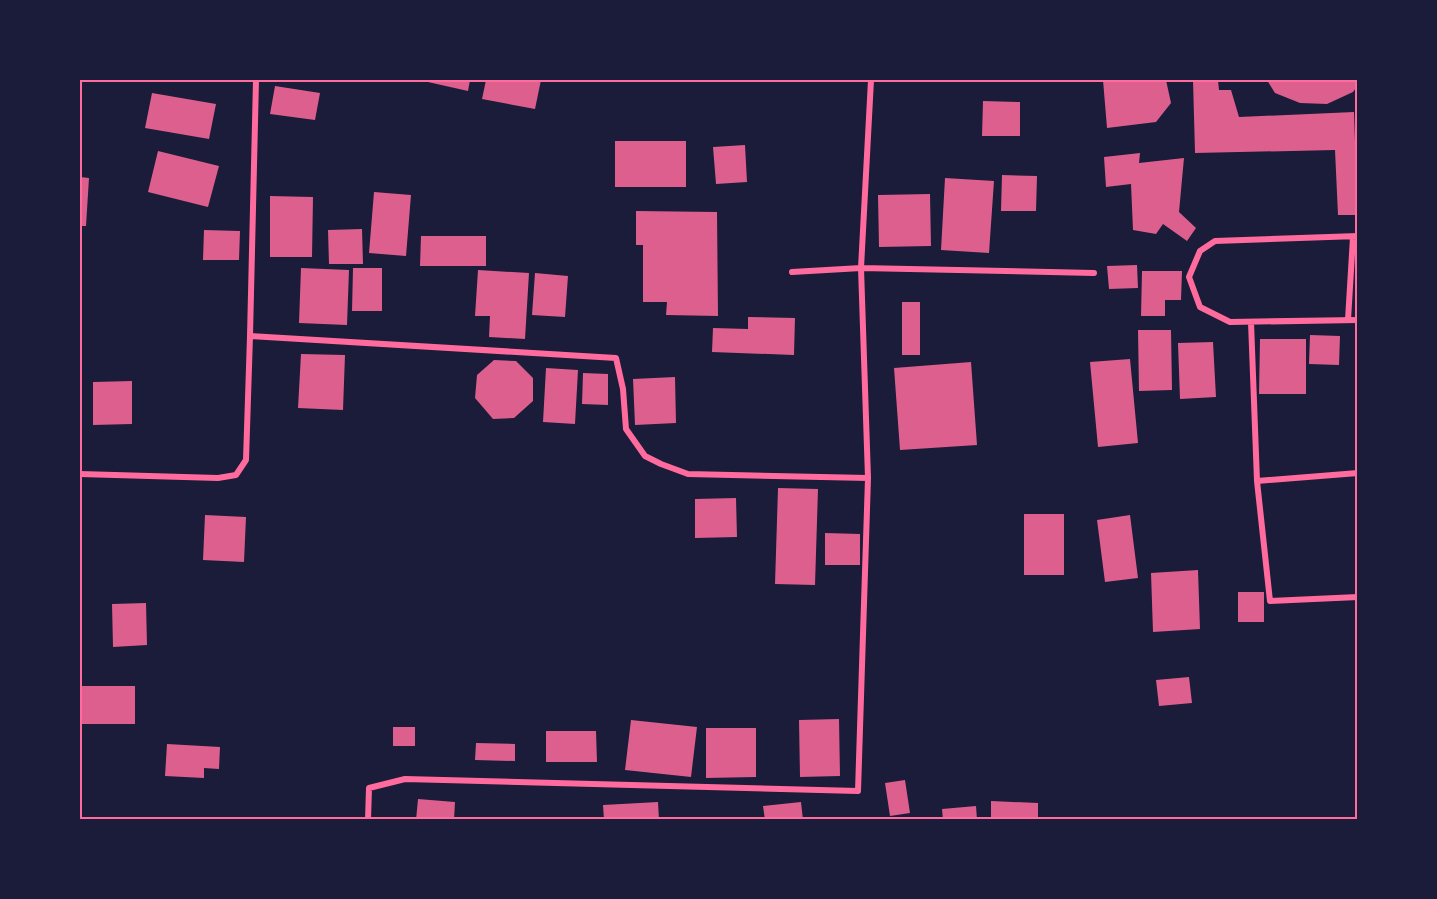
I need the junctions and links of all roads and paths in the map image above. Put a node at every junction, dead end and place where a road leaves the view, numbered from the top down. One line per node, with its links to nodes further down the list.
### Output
1 (256, 80): 10 (street)
2 (871, 80): 4 (street)
3 (1355, 236): 7 (street); 9 (street)
4 (861, 268): 5 (street); 6 (street); 13 (street)
5 (792, 272)
6 (1094, 273)
7 (1348, 320): 8 (street); 9 (street)
8 (1358, 320)
9 (1251, 322): 14 (street)
10 (250, 336): 12 (street); 13 (street)
11 (1358, 472): 14 (street)
12 (80, 474)
13 (868, 478): 16 (street)
14 (1257, 481): 15 (street)
15 (1358, 597)
16 (368, 819)

